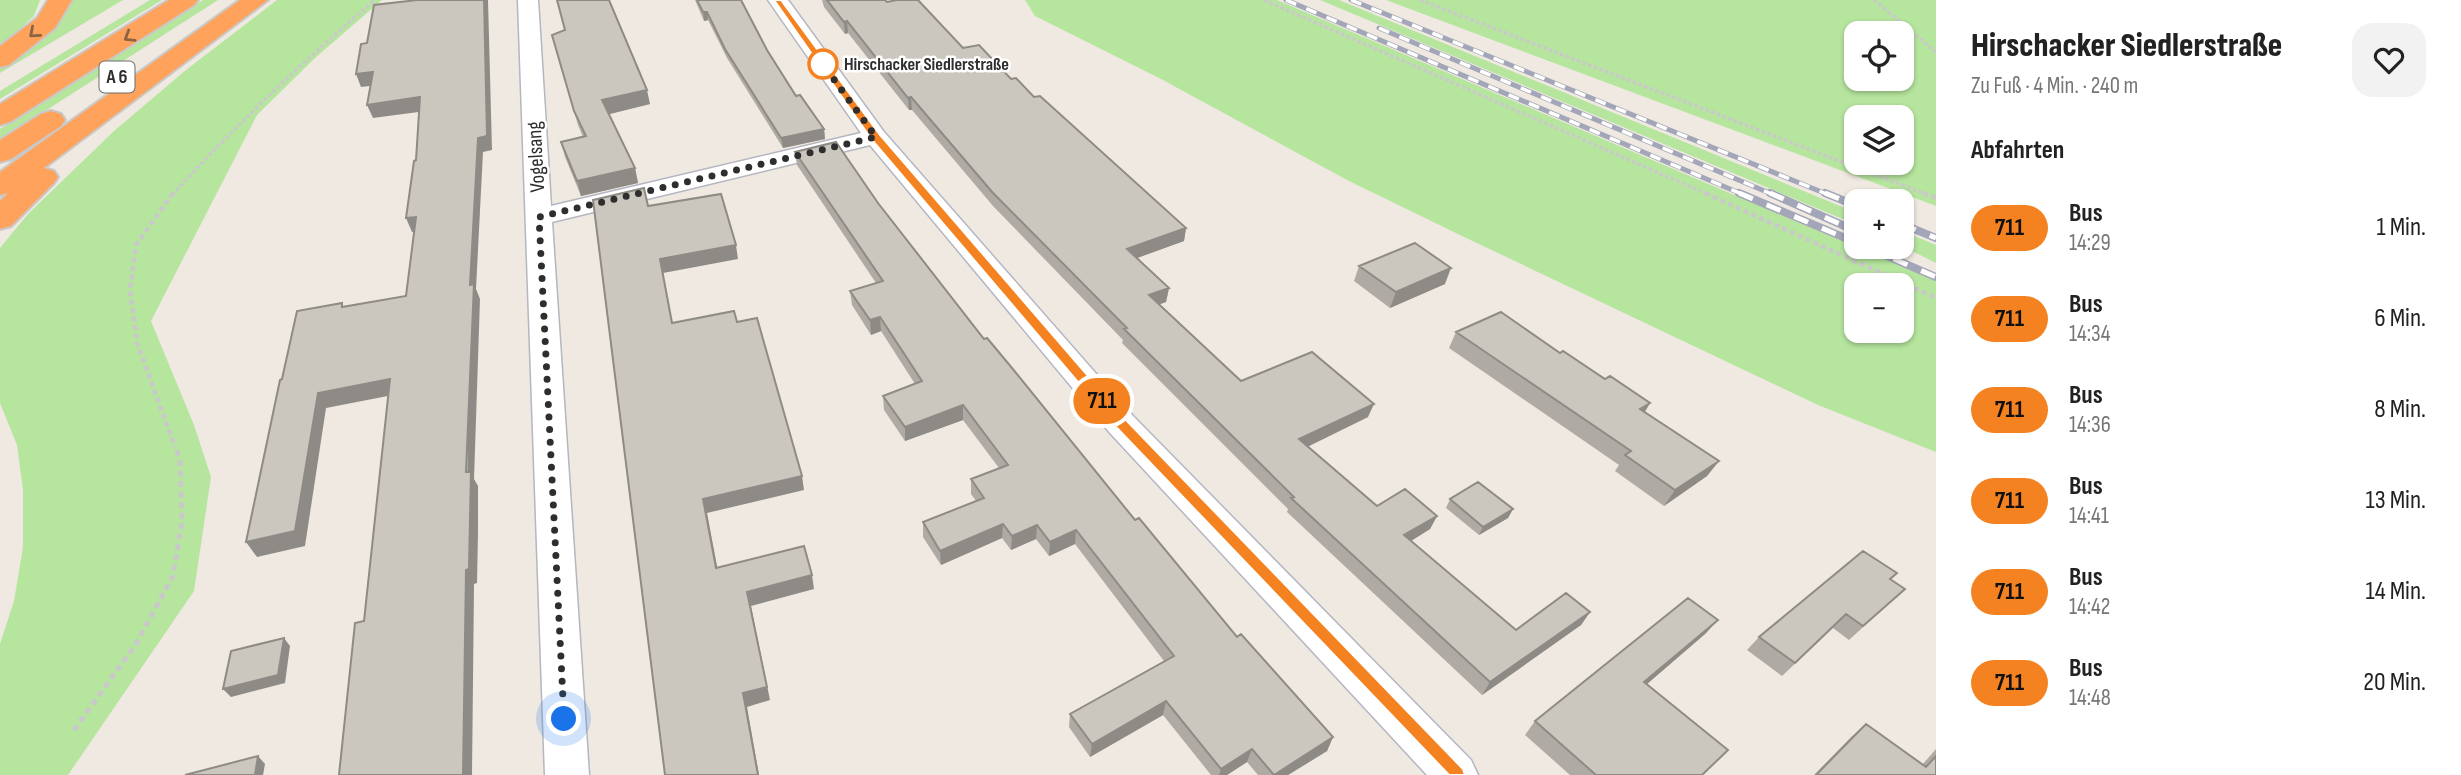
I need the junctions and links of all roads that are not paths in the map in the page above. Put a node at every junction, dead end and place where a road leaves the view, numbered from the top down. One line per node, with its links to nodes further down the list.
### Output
1 (60, 0): 9 (highway, one-way to 9)
2 (141, 0): 8 (highway)
3 (186, 0): 13 (highway, A 6, one-way to 13)
4 (233, 0): 15 (highway, A 6)
5 (256, 0): 11 (highway)
6 (528, 0): 17 (street, Vogelsang)
7 (778, 0): 14 (street)
8 (107, 20)
9 (0, 59)
10 (32, 66): 12 (highway)
11 (153, 76): 16 (highway); 18 (highway)
12 (0, 85)
13 (0, 116)
14 (876, 137): 17 (street); 20 (street)
15 (0, 153)
16 (0, 186)
17 (539, 217): 19 (street, Vogelsang)
18 (0, 219)
19 (566, 775)
20 (1456, 775)

